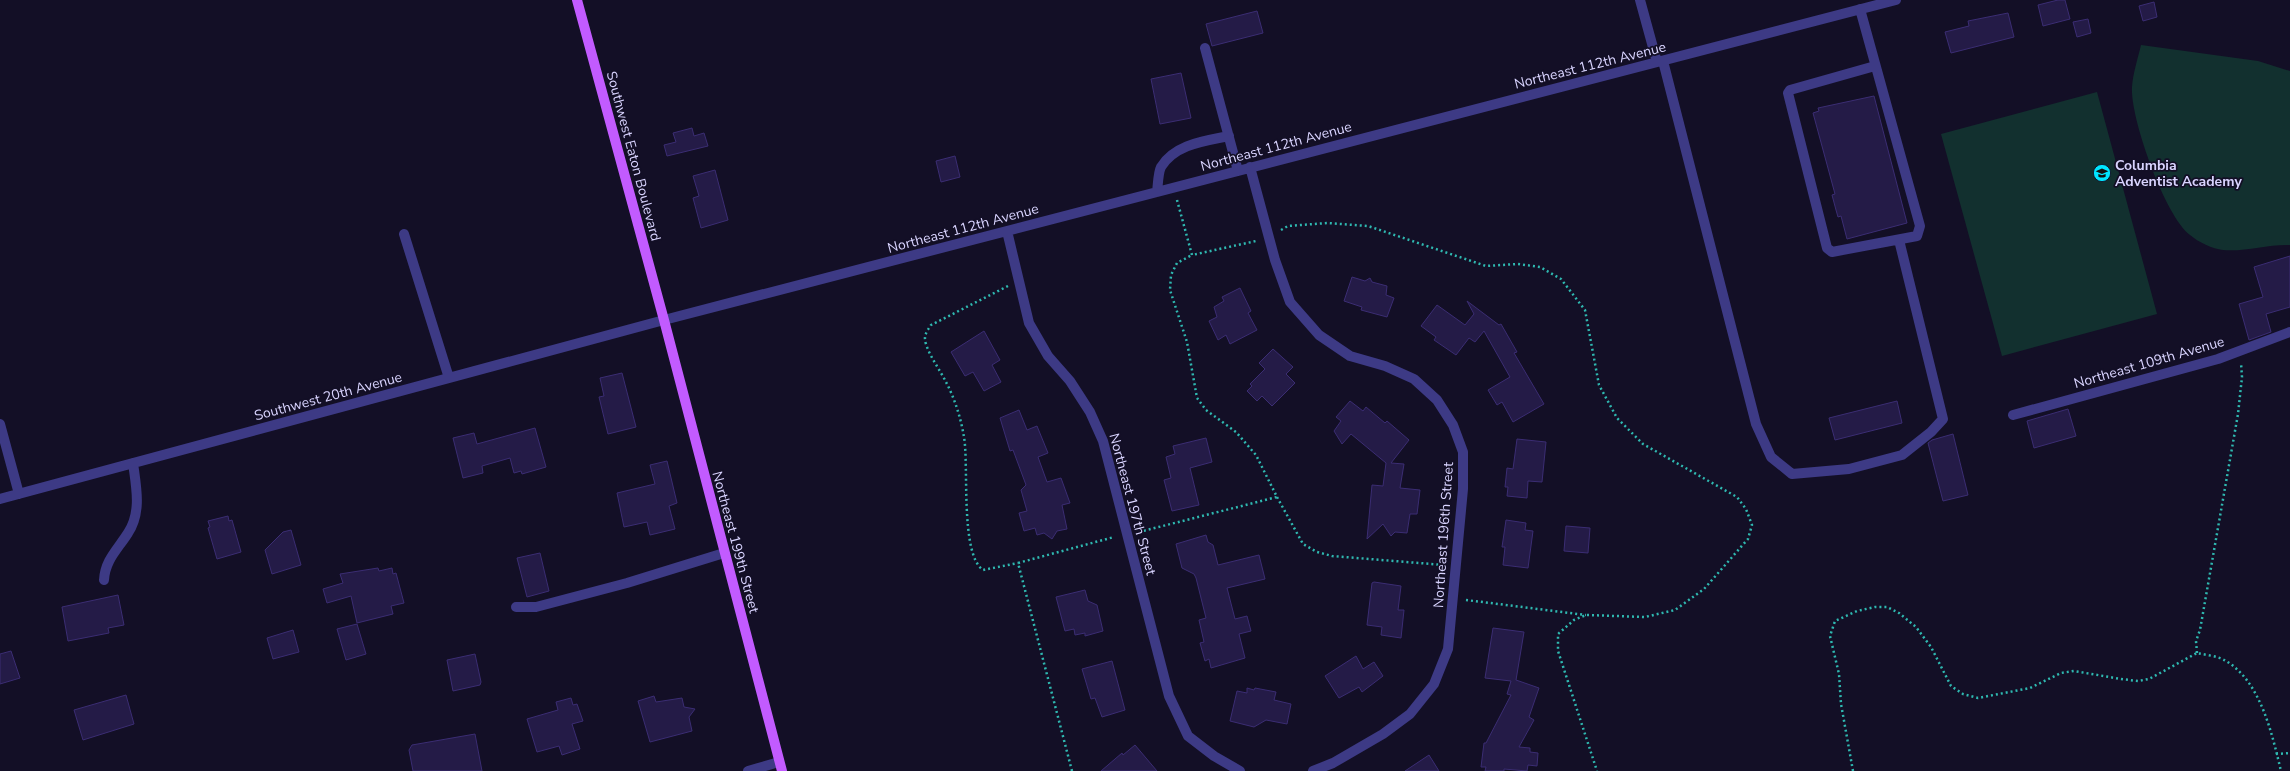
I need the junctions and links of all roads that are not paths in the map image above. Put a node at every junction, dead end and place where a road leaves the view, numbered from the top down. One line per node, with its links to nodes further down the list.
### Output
1 (577, 0): 15 (main road, Southwest Eaton Boulevard)
2 (1640, 0): 6 (street)
3 (1896, 0): 4 (street, Northeast 112th Avenue)
4 (1860, 10): 6 (street, Northeast 112th Avenue); 7 (street)
5 (1205, 48): 8 (street)
6 (1660, 62): 9 (street, Northeast 112th Avenue); 14 (street)
7 (1875, 66): 14 (street); 14 (street)
8 (1229, 136): 10 (street); 11 (street)
9 (1250, 167): 10 (street, Northeast 112th Avenue); 29 (street, Northeast 196th Street)
10 (1238, 171): 11 (street, Northeast 112th Avenue)
11 (1157, 192): 12 (street, Northeast 112th Avenue)
12 (1007, 231): 15 (street, Northeast 112th Avenue); 28 (street, Northeast 197th Street)
13 (404, 234): 17 (street)
14 (1899, 240)
15 (664, 320): 17 (street, Southwest 20th Avenue); 23 (main road, Northeast 199th Street)
16 (2290, 332): 18 (street, Northeast 109th Avenue)
17 (449, 378): 20 (street, Southwest 20th Avenue)
18 (2013, 414)
19 (0, 424): 21 (street)
20 (134, 463): 21 (street, Southwest 20th Avenue); 24 (street)
21 (19, 494): 22 (street, Southwest 20th Avenue)
22 (0, 499)
23 (724, 553): 25 (street); 26 (main road, Northeast 199th Street)
24 (104, 580)
25 (516, 607)
26 (780, 767): 27 (street)
27 (748, 771)
28 (1240, 771)
29 (1312, 771)

